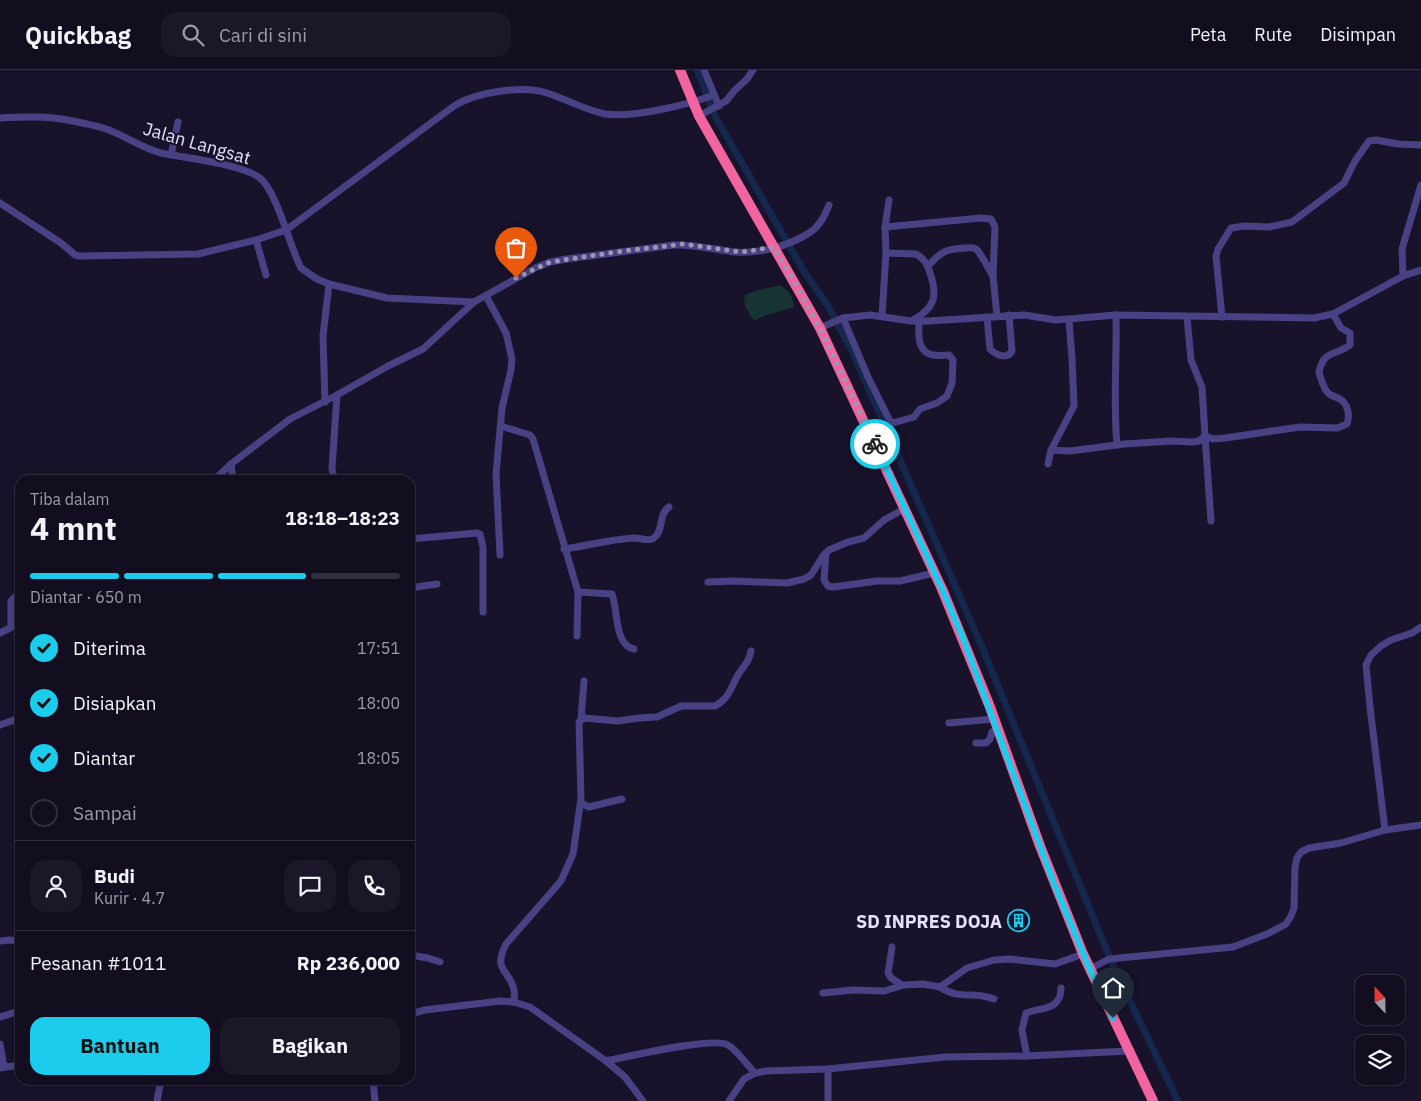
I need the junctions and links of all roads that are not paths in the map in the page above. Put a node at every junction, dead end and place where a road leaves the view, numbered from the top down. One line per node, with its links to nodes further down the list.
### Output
1 (680, 70): 5 (highway)
2 (704, 70): 4 (street)
3 (753, 70): 6 (street)
4 (712, 95): 5 (street); 6 (street)
5 (697, 101): 7 (highway); 17 (street)
6 (718, 107): 7 (street)
7 (702, 114): 19 (highway)
8 (0, 118): 11 (street, Jalan Langsat)
9 (178, 122): 11 (street)
10 (1421, 145): 36 (street)
11 (171, 155): 17 (street, Jalan Langsat)
12 (1421, 185): 25 (street)
13 (889, 200): 16 (street)
14 (0, 203): 18 (street)
15 (829, 205): 19 (street)
16 (885, 227): 20 (street); 24 (street)
17 (286, 230): 18 (street); 26 (street, Jalan Langsat)
18 (256, 240): 23 (street)
19 (777, 247): 27 (street); 40 (highway)
20 (886, 253): 21 (street); 32 (street)
21 (928, 266): 24 (street); 39 (street)
22 (1421, 270): 25 (street)
23 (266, 275)
24 (993, 276): 33 (street)
25 (1403, 276): 29 (street)
26 (329, 284): 28 (street, Jalan Langsat); 42 (street)
27 (486, 296): 28 (street); 43 (street)
28 (474, 302): 41 (street)
29 (1334, 314): 36 (street); 44 (street)
30 (1009, 315): 33 (street); 34 (street); 38 (street)
31 (1116, 315): 35 (street); 38 (street); 45 (street)
32 (882, 316): 37 (street); 39 (street)
33 (997, 316): 34 (street)
34 (987, 317): 39 (street)
35 (1186, 317): 36 (street); 44 (street)
36 (1222, 317)
37 (841, 319): 39 (street); 40 (street)
38 (1069, 320): 46 (street)
39 (916, 321)
40 (823, 326): 53 (highway)
41 (337, 395): 42 (street); 51 (street)
42 (325, 402): 47 (street)
43 (501, 426): 56 (street); 58 (street)
44 (1205, 436): 45 (street); 54 (street)
45 (1117, 445): 46 (street)
46 (1052, 450): 48 (street)
47 (231, 464): 49 (street); 50 (street)
48 (1048, 464)
49 (219, 475)
50 (232, 475)
51 (333, 475)
52 (669, 507): 56 (street)
53 (904, 509): 57 (street); 59 (highway)
54 (1210, 521)
55 (415, 538): 65 (street)
56 (564, 549): 63 (street)
57 (826, 553): 59 (street); 60 (street)
58 (500, 554)
59 (934, 573): 77 (highway)
60 (708, 582)
61 (437, 584): 62 (street)
62 (415, 587)
63 (578, 592): 70 (street); 71 (street)
64 (15, 597): 67 (street)
65 (484, 612)
66 (15, 625): 67 (street)
67 (11, 627): 69 (street)
68 (1421, 627): 83 (street)
69 (0, 633)
70 (577, 636)
71 (634, 649)
72 (750, 651): 74 (street)
73 (584, 681): 74 (street)
74 (581, 719): 81 (street)
75 (15, 720): 78 (street)
76 (949, 723): 77 (street)
77 (996, 724): 79 (street); 87 (highway)
78 (0, 725)
79 (976, 743)
80 (622, 799): 81 (street)
81 (581, 803): 96 (street)
82 (1421, 825): 83 (street)
83 (1385, 830): 90 (street)
84 (15, 940): 85 (street)
85 (0, 941)
86 (892, 947): 91 (street)
87 (1083, 954): 90 (highway); 92 (street)
88 (415, 956): 89 (street)
89 (440, 962)
90 (1093, 967): 101 (highway)
91 (902, 985): 92 (street); 94 (street)
92 (940, 987): 95 (street)
93 (1061, 988): 102 (street)
94 (823, 993)
95 (994, 999)
96 (514, 1002): 98 (street); 103 (street)
97 (15, 1012): 99 (street)
98 (415, 1013)
99 (0, 1017)
100 (0, 1044): 105 (street)
101 (1128, 1051): 102 (street); 115 (highway)
102 (1028, 1056): 106 (street)
103 (606, 1061): 107 (street); 112 (street)
104 (15, 1066): 105 (street)
105 (2, 1068)
106 (828, 1069): 107 (street); 114 (street)
107 (755, 1073): 113 (street)
108 (160, 1085): 110 (street)
109 (373, 1085): 111 (street)
110 (157, 1101)
111 (375, 1101)
112 (642, 1101)
113 (729, 1101)
114 (828, 1101)
115 (1152, 1101)

